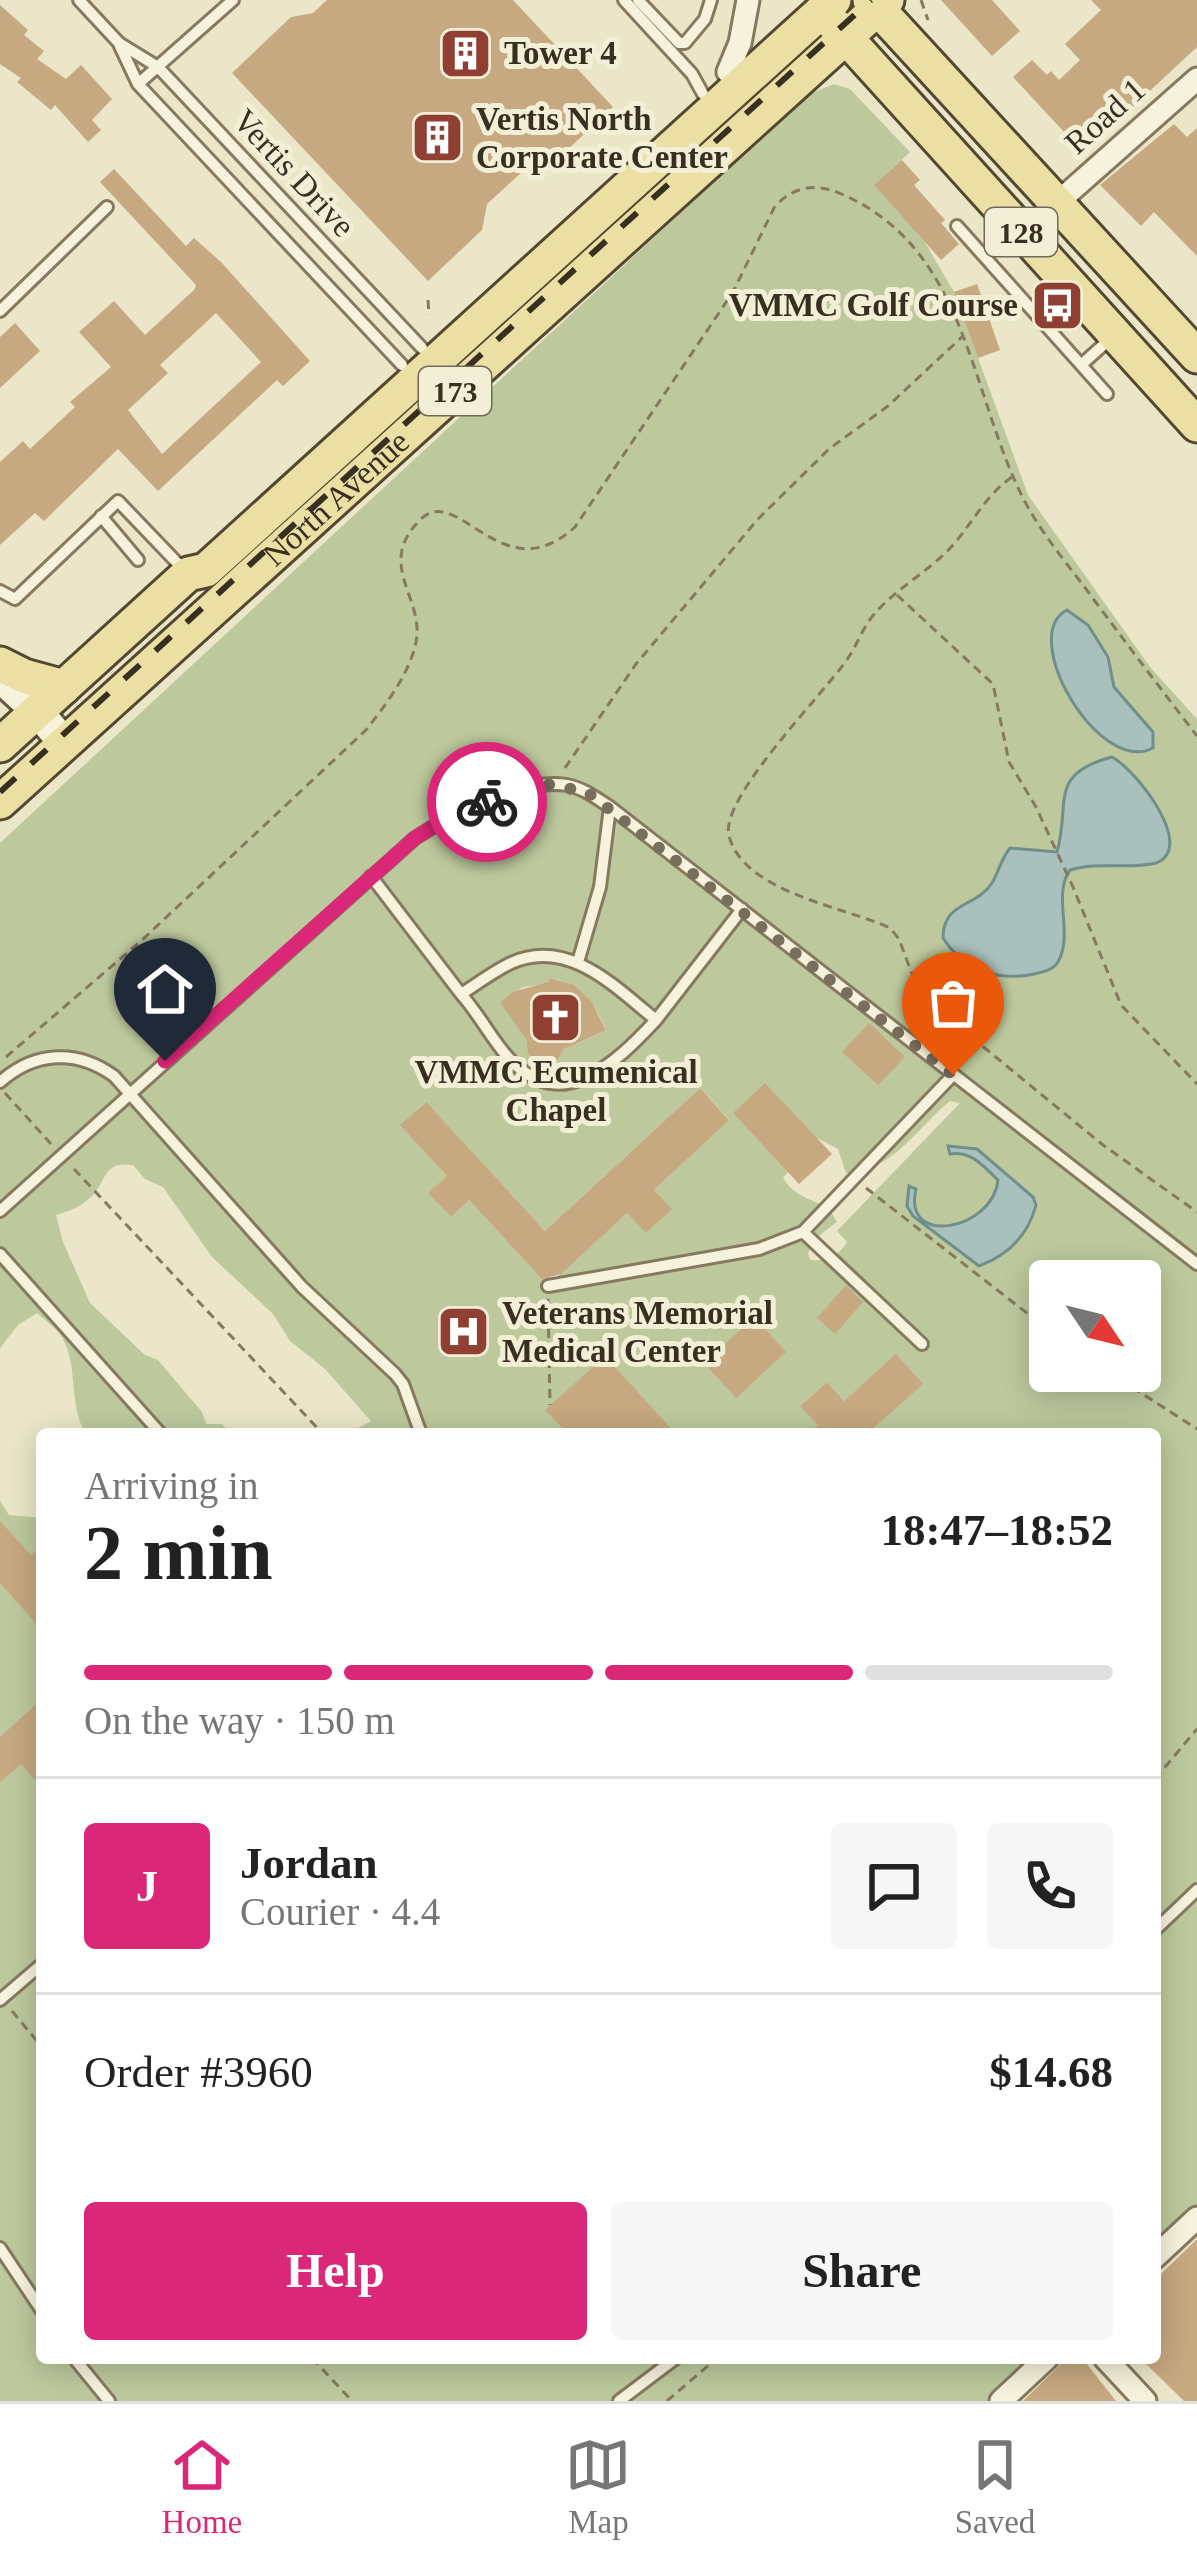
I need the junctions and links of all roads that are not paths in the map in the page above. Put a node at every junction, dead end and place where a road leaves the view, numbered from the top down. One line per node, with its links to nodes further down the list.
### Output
1 (79, 0): 10 (lane, Vertis Drive)
2 (233, 0): 11 (lane)
3 (624, 0): 13 (lane)
4 (638, 0): 5 (lane)
5 (711, 0)
6 (748, 0): 13 (street)
7 (819, 3): 9 (main road, 128); 13 (main road, North Avenue / 173); 15 (main road, North Avenue / 173)
8 (878, 3): 9 (main road, North Avenue / 173); 16 (main road, 128)
9 (846, 38): 20 (main road, 128); 36 (main road, North Avenue / 173)
10 (118, 43): 11 (lane, Vertis Drive); 14 (lane, Vertis Drive)
11 (158, 68): 14 (lane); 21 (lane, Vertis Drive)
12 (1197, 79): 16 (street, Road 1)
13 (715, 83): 15 (main road, North Avenue / 173)
14 (138, 84): 21 (lane, Vertis Drive)
15 (640, 165): 21 (main road, North Avenue / 173)
16 (1057, 203): 22 (main road, 128)
17 (107, 207): 19 (lane)
18 (957, 226): 23 (lane)
19 (0, 311)
20 (1114, 334): 23 (lane); 26 (main road, 128)
21 (425, 344): 25 (main road); 25 (main road, North Avenue / 173); 29 (main road, North Avenue / 173)
22 (1197, 356)
23 (1082, 365): 24 (lane)
24 (1107, 394)
25 (389, 402): 29 (main road, North Avenue / 173)
26 (1197, 425)
27 (101, 516): 28 (lane); 29 (lane); 30 (lane)
28 (138, 560)
29 (188, 574): 33 (main road, North Avenue / 173)
30 (0, 591)
31 (0, 664): 33 (main road)
32 (0, 677): 34 (main road)
33 (64, 687): 34 (main road, North Avenue / 173)
34 (38, 710): 35 (main road, North Avenue / 173); 36 (main road)
35 (2, 741): 37 (main road)
36 (64, 744): 37 (main road, North Avenue / 173)
37 (30, 774): 38 (main road, North Avenue / 173)
38 (0, 802)
39 (610, 806): 40 (lane); 41 (lane); 42 (lane)
40 (370, 876): 43 (lane); 49 (lane)
41 (742, 909): 44 (lane); 47 (lane)
42 (578, 962): 43 (lane); 44 (lane)
43 (461, 994): 44 (lane)
44 (656, 1020)
45 (0, 1065): 46 (lane)
46 (14, 1070): 48 (lane); 49 (lane)
47 (953, 1075): 51 (lane); 53 (lane)
48 (0, 1085)
49 (130, 1092): 50 (lane); 57 (lane)
50 (0, 1211)
51 (803, 1232): 54 (lane); 55 (lane)
52 (0, 1254): 56 (lane)
53 (1197, 1264)
54 (548, 1286)
55 (922, 1344)
56 (152, 1428)
57 (419, 1428)
58 (1197, 1890): 59 (lane)
59 (1161, 1924)
60 (36, 1969): 61 (lane)
61 (1, 1999)
62 (1197, 2218): 64 (street)
63 (0, 2248): 65 (lane)
64 (1161, 2251)
65 (36, 2302)
66 (79, 2364): 70 (lane)
67 (668, 2364): 71 (lane)
68 (1040, 2364): 72 (street)
69 (1110, 2364): 73 (street)
70 (109, 2401)
71 (619, 2401)
72 (1000, 2401)
73 (1144, 2401)

